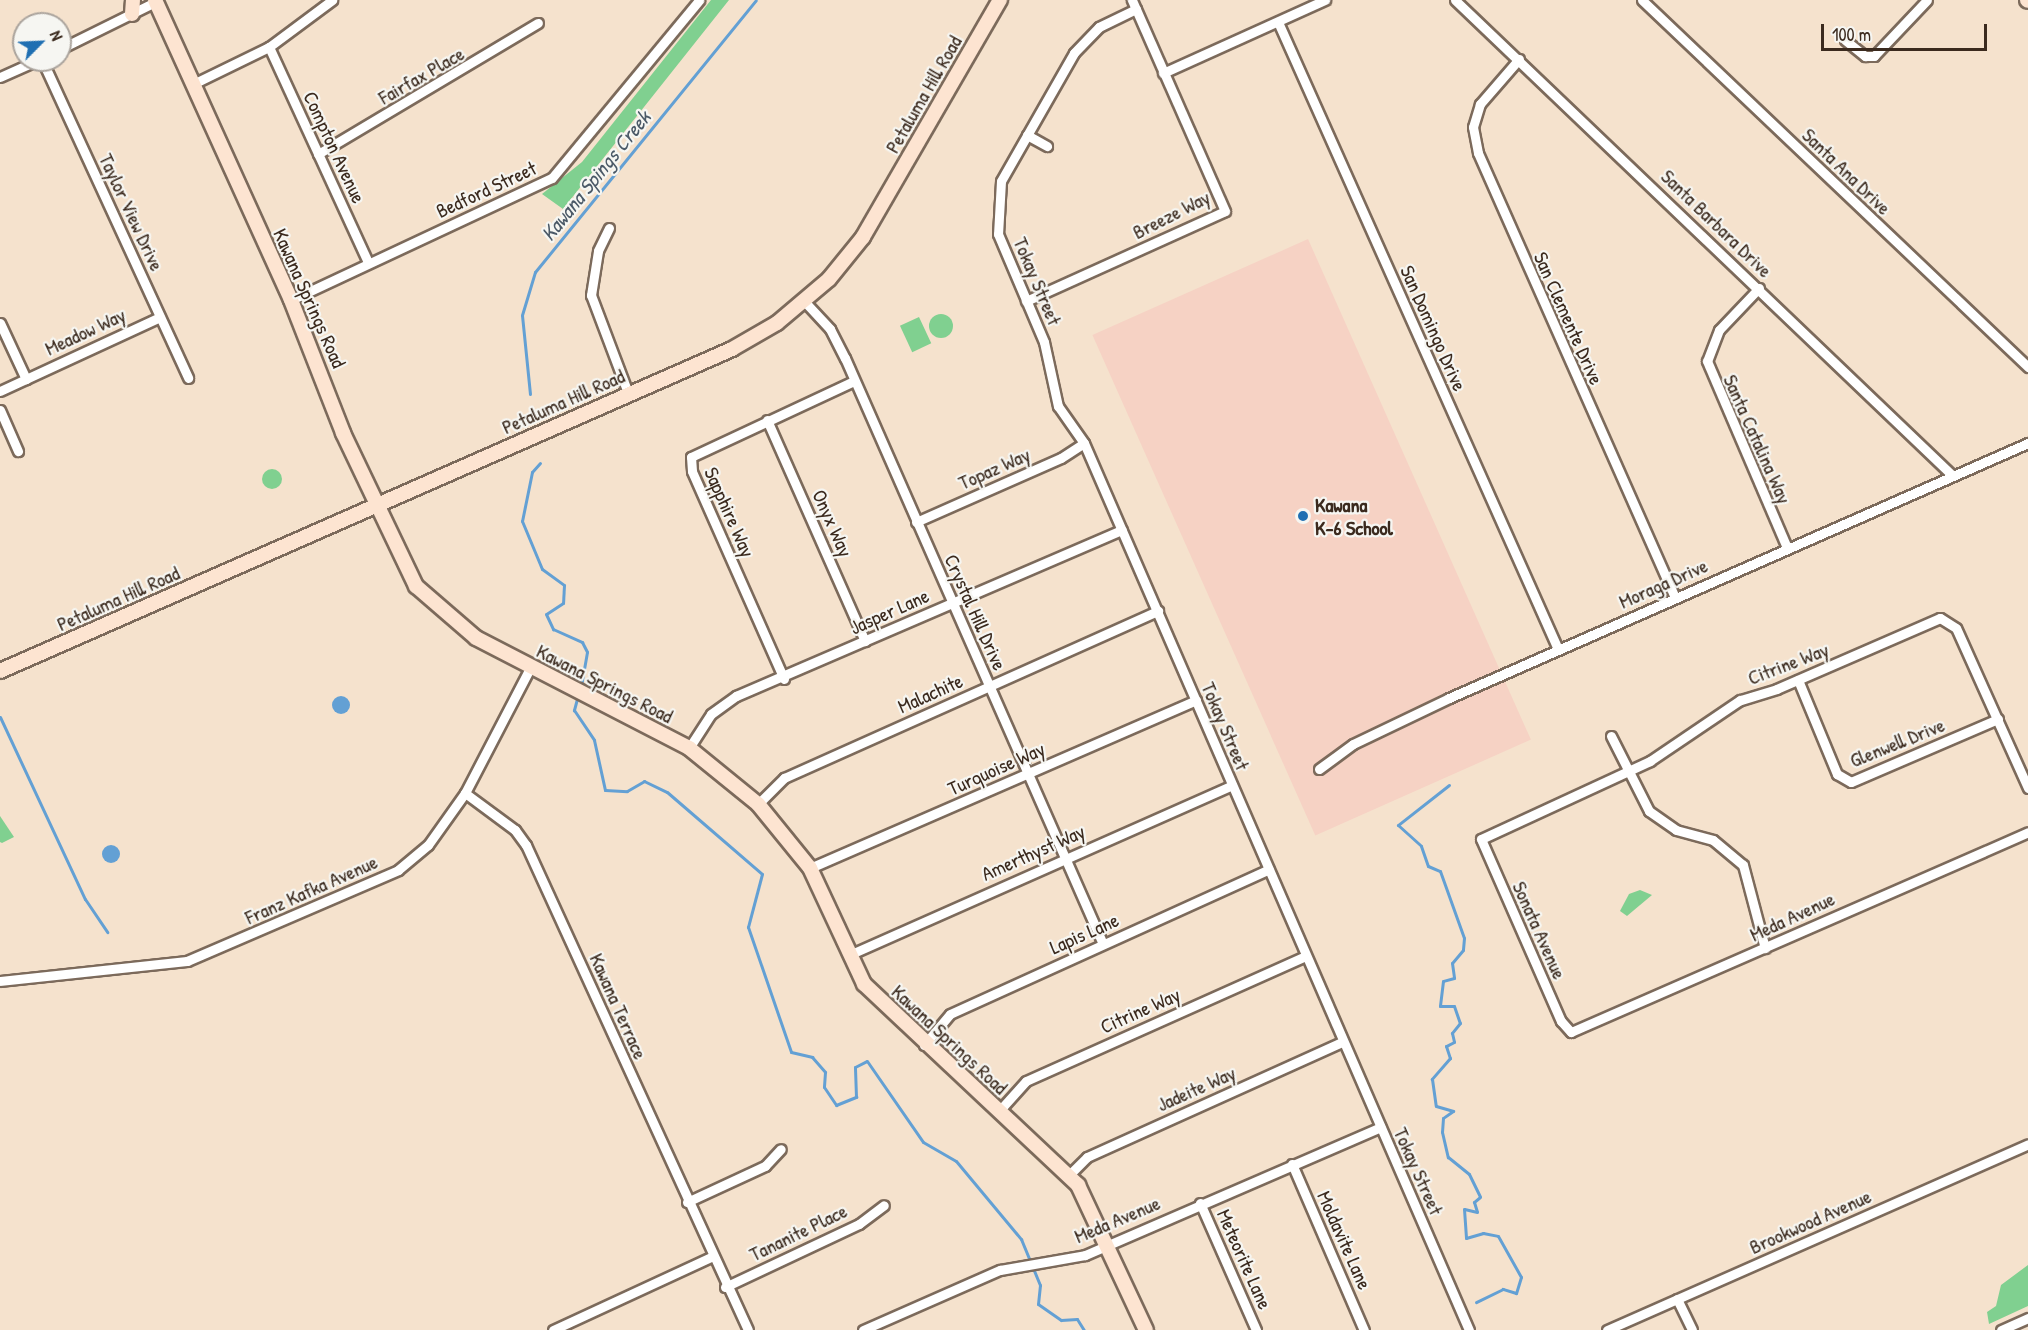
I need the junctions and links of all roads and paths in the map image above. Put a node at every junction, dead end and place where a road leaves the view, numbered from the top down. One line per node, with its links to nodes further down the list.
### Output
1 (332, 0): 15 (street)
2 (699, 0): 24 (street, Bedford Street)
3 (1000, 0): 28 (street, Petaluma Hill Road)
4 (1325, 0): 11 (street)
5 (1455, 0): 16 (street, Santa Barbara Drive)
6 (1641, 0): 31 (street, Santa Ana Drive)
7 (1927, 0): 13 (street)
8 (155, 1): 10 (street); 19 (street, Kawana Springs Road)
9 (1134, 5): 18 (street, Breeze Way); 20 (street, Tokay Street)
10 (132, 7): 14 (street)
11 (1278, 22): 18 (street); 51 (street, San Domingo Drive)
12 (538, 23): 22 (street, Fairfax Place)
13 (1845, 40)
14 (72, 42)
15 (269, 47): 19 (street); 22 (street, Compton Avenue)
16 (1519, 59): 25 (street, Santa Barbara Drive); 47 (street, San Clemente Drive)
17 (48, 72): 29 (street, Taylor View Drive)
18 (1163, 73): 27 (street, Breeze Way)
19 (193, 84): 26 (street, Kawana Springs Road)
20 (1027, 135): 21 (street); 27 (street, Tokay Street)
21 (1047, 146)
22 (318, 154): 24 (street, Compton Avenue)
23 (609, 228): 36 (street)
24 (368, 262): 26 (street, Bedford Street)
25 (1759, 288): 42 (street, Santa Barbara Drive); 46 (street, Santa Catalina Way)
26 (291, 300): 43 (street, Kawana Springs Road)
27 (1026, 301): 39 (street, Tokay Street)
28 (805, 302): 34 (street, Crystal Hill Drive); 36 (street, Petaluma Hill Road)
29 (160, 316): 32 (street, Taylor View Drive); 33 (street, Meadow Way)
30 (0, 323): 33 (street)
31 (2028, 367)
32 (188, 378)
33 (26, 379): 35 (street, Meadow Way)
34 (854, 381): 38 (street, Sapphire Way); 44 (street, Crystal Hill Drive)
35 (0, 391)
36 (628, 393): 43 (street, Petaluma Hill Road)
37 (0, 410): 41 (street)
38 (767, 420): 50 (street, Onyx Way); 54 (street, Sapphire Way)
39 (1083, 443): 44 (street, Topaz Way); 45 (street, Tokay Street)
40 (2028, 443): 42 (street, Moraga Drive)
41 (18, 451)
42 (1952, 475): 46 (street, Moraga Drive)
43 (376, 507): 52 (street, Kawana Springs Road); 53 (street, Petaluma Hill Road)
44 (916, 522): 48 (street, Crystal Hill Drive)
45 (1122, 530): 48 (street, Jasper Lane); 49 (street, Tokay Street)
46 (1787, 548): 47 (street, Moraga Drive)
47 (1675, 597): 51 (street, Moraga Drive)
48 (952, 604): 50 (street, Jasper Lane); 56 (street, Crystal Hill Drive)
49 (1158, 611): 56 (street, Malachite); 57 (street, Tokay Street)
50 (865, 641): 54 (street, Jasper Lane)
51 (1558, 649): 61 (street, Moraga Drive)
52 (530, 668): 60 (street, Kawana Springs Road); 66 (street, Franz Kafka Avenue)
53 (0, 671)
54 (784, 679): 60 (street, Jasper Lane)
55 (1798, 680): 58 (street, Citrine Way); 58 (street, Glenwell Drive); 62 (street, Citrine Way)
56 (989, 687): 63 (street, Crystal Hill Drive); 67 (street, Malachite)
57 (1196, 700): 63 (street, Turquoise Way); 64 (street, Tokay Street)
58 (1998, 719): 65 (street, Citrine Way)
59 (1611, 736): 62 (street)
60 (689, 748): 67 (street, Kawana Springs Road)
61 (1319, 769)
62 (1626, 772): 69 (street, Citrine Way); 74 (street)
63 (1028, 774): 70 (street, Crystal Hill Drive); 71 (street, Turquoise Way)
64 (1232, 785): 70 (street, Amerthyst Way); 72 (street, Tokay Street)
65 (2028, 788)
66 (465, 793): 77 (street, Franz Kafka Avenue); 87 (street, Kawana Terrace)
67 (758, 804): 71 (street, Kawana Springs Road)
68 (2028, 832): 74 (street, Meda Avenue)
69 (1481, 838): 78 (street, Sonata Avenue)
70 (1065, 857): 73 (street, Crystal Hill Drive); 75 (street, Amerthyst Way)
71 (810, 868): 75 (street, Kawana Springs Road)
72 (1269, 869): 73 (street, Lapis Lane); 76 (street, Tokay Street)
73 (1103, 944): 80 (street, Lapis Lane)
74 (1765, 948): 78 (street, Meda Avenue)
75 (849, 955): 80 (street, Kawana Springs Road)
76 (1305, 956): 79 (street, Tokay Street); 81 (street, Citrine Way)
77 (0, 981)
78 (1571, 1032)
79 (1342, 1042): 82 (street, Tokay Street); 86 (street, Jadeite Way)
80 (924, 1045): 81 (street, Kawana Springs Road)
81 (999, 1111): 86 (street, Kawana Springs Road)
82 (1380, 1127): 85 (street, Meda Avenue); 101 (street, Tokay Street)
83 (2028, 1144): 93 (street, Brookwood Avenue)
84 (781, 1149): 87 (street)
85 (1292, 1164): 88 (street, Meda Avenue); 100 (street, Moldavite Lane)
86 (1069, 1175): 90 (street, Kawana Springs Road)
87 (687, 1202): 91 (street, Kawana Terrace)
88 (1200, 1203): 90 (street, Meda Avenue); 99 (street, Meteorite Lane)
89 (884, 1205): 92 (street, Tananite Place)
90 (1108, 1245): 97 (street, Meda Avenue); 98 (street, Kawana Springs Road)
91 (711, 1257): 92 (street, Kawana Terrace); 95 (street)
92 (725, 1287): 96 (street, Kawana Terrace)
93 (1677, 1299): 102 (street, Brookwood Avenue); 103 (street)
94 (2028, 1318): 104 (street)
95 (553, 1330)
96 (748, 1330)
97 (863, 1330)
98 (1146, 1330)
99 (1256, 1330)
100 (1364, 1330)
101 (1469, 1330)
102 (1607, 1330)
103 (1692, 1330)
104 (2001, 1330)

